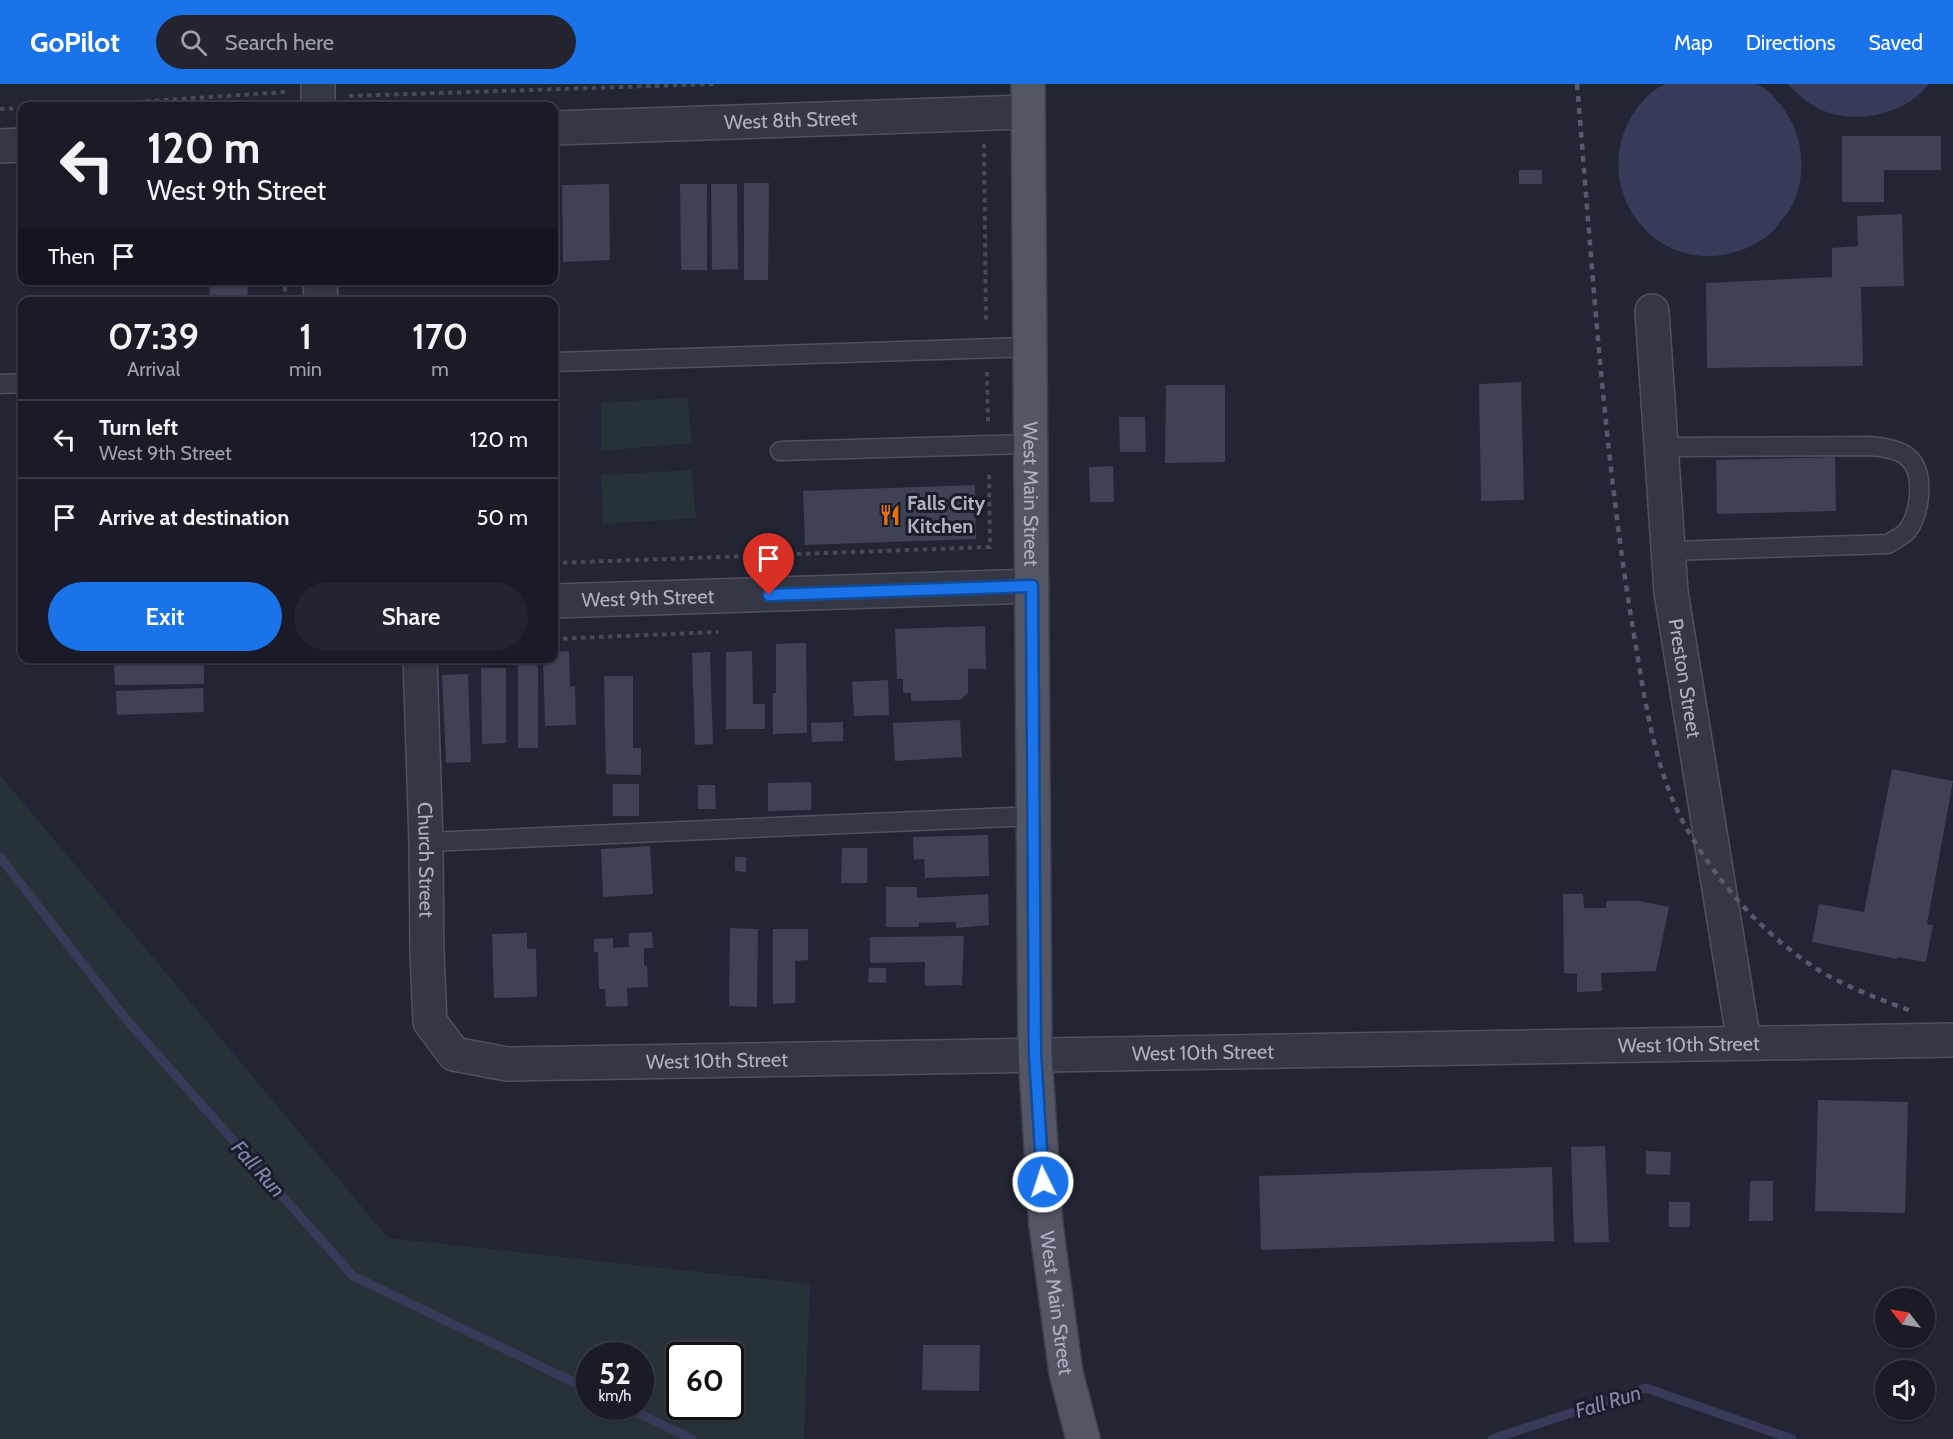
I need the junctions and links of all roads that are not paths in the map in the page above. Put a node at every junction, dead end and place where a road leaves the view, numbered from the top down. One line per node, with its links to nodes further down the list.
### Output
1 (318, 84): 3 (street)
2 (1028, 98): 4 (street, West 8th Street); 8 (main road, West Main Street)
3 (318, 102)
4 (558, 128)
5 (18, 145): 6 (street)
6 (0, 146)
7 (1652, 311): 13 (street, Preston Street)
8 (1030, 347): 9 (lane); 12 (main road, West Main Street)
9 (558, 362)
10 (18, 383): 11 (lane)
11 (0, 384)
12 (1031, 444): 14 (lane); 16 (main road, West Main Street)
13 (1662, 447): 15 (street, Preston Street); 15 (lane)
14 (780, 451)
15 (1669, 551): 22 (street, Preston Street)
16 (1032, 586): 17 (street, West 9th Street); 19 (main road, West Main Street)
17 (558, 601)
18 (420, 663): 20 (street, Church Street)
19 (1033, 816): 20 (lane); 24 (main road, West Main Street)
20 (426, 842): 23 (street, Church Street)
21 (1953, 1040): 22 (street, West 10th Street)
22 (1744, 1043): 24 (street, West 10th Street)
23 (454, 1054): 24 (street, West 10th Street)
24 (1035, 1054): 25 (main road, West Main Street)
25 (1083, 1439)

